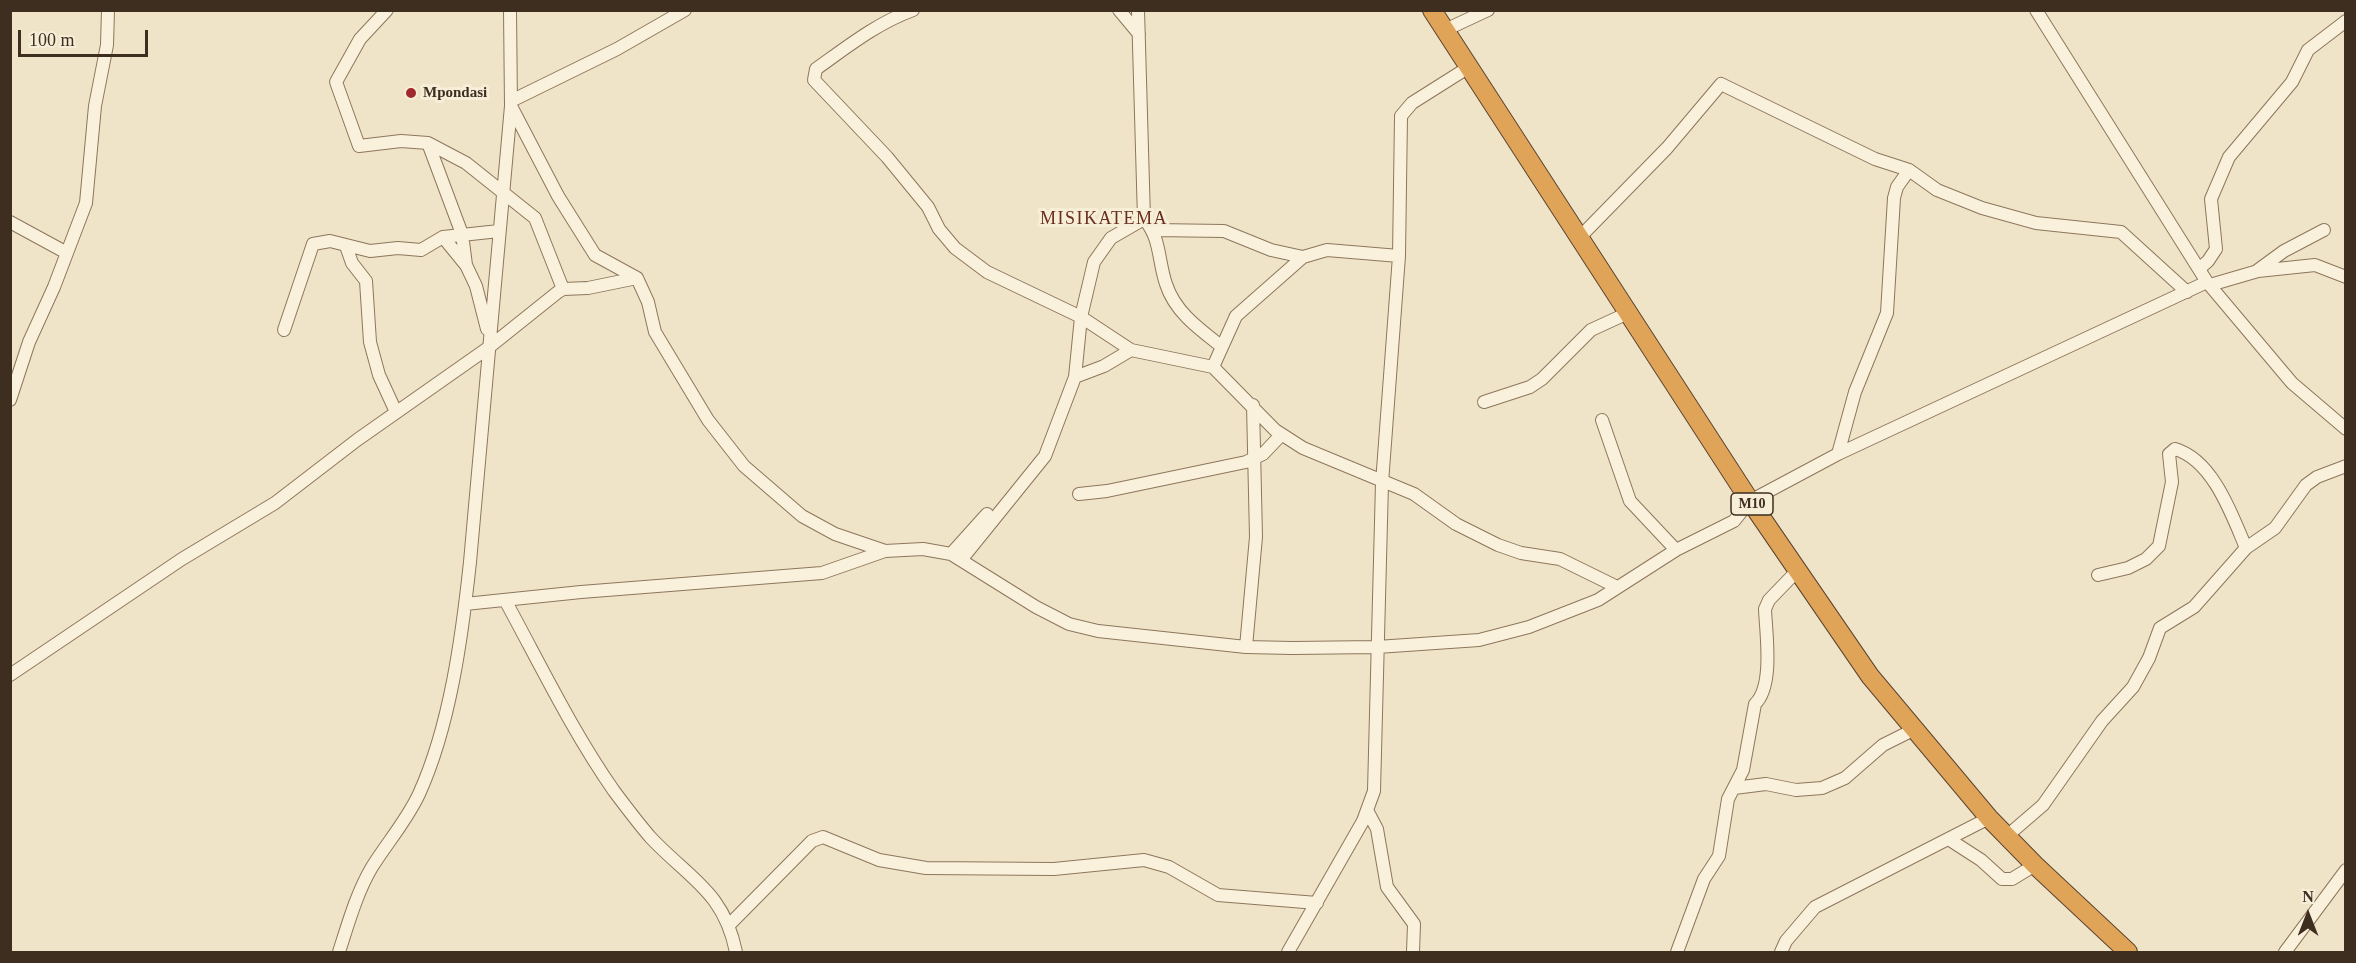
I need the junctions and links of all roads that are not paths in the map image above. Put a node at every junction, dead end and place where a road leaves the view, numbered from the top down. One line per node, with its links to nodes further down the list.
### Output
1 (108, 10): 28 (street)
2 (387, 10): 16 (street)
3 (510, 10): 15 (street)
4 (686, 10): 15 (street)
5 (913, 10): 40 (street)
6 (1119, 10): 13 (street)
7 (1138, 10): 13 (street)
8 (1432, 10): 12 (highway, M10)
9 (1488, 10): 12 (street)
10 (2036, 10): 32 (street)
11 (2346, 21): 32 (street)
12 (1445, 30): 14 (highway, M10)
13 (1139, 34): 19 (street)
14 (1469, 67): 26 (highway, M10); 29 (street)
15 (511, 104): 18 (street); 35 (street)
16 (428, 143): 18 (street); 24 (street)
17 (1909, 170): 26 (street); 38 (street); 55 (street)
18 (502, 194): 23 (street); 37 (street)
19 (1144, 219): 21 (street); 40 (street)
20 (10, 222): 28 (street)
21 (1154, 230): 30 (street); 43 (street)
22 (2324, 230): 33 (street)
23 (499, 231): 24 (street); 42 (street)
24 (462, 234): 25 (street); 31 (street)
25 (443, 237): 27 (street); 31 (street)
26 (1580, 237): 39 (highway, M10)
27 (346, 246): 41 (street); 51 (street)
28 (67, 253): 48 (street)
29 (1399, 256): 30 (street); 58 (street)
30 (1303, 257): 43 (street)
31 (466, 265): 42 (street)
32 (2199, 268): 36 (street)
33 (2258, 271): 34 (street); 36 (street)
34 (2346, 277)
35 (637, 278): 37 (street); 63 (street)
36 (2209, 283): 38 (street); 53 (street)
37 (563, 289): 44 (street)
38 (2187, 292): 55 (street)
39 (1629, 313): 49 (street); 60 (highway, M10)
40 (1081, 317): 45 (street); 47 (street)
41 (285, 330)
42 (489, 333): 44 (street)
43 (1221, 346): 46 (street)
44 (488, 348): 51 (street); 69 (street)
45 (1131, 350): 46 (street); 47 (street)
46 (1213, 367): 50 (street)
47 (1075, 377): 64 (street)
48 (10, 400)
49 (1484, 402)
50 (1253, 405): 54 (street); 56 (street)
51 (396, 412): 72 (street)
52 (1602, 420): 62 (street)
53 (2346, 429)
54 (1281, 435): 56 (street); 58 (street)
55 (1838, 454): 60 (street)
56 (1256, 458): 59 (street); 70 (street)
57 (2346, 466): 61 (street)
58 (1382, 483): 67 (street); 71 (street)
59 (1079, 494)
60 (1750, 501): 62 (street); 65 (highway, M10)
61 (2246, 548): 66 (street); 77 (street)
62 (1676, 550): 67 (street)
63 (885, 551): 64 (street); 68 (street)
64 (956, 557): 70 (street)
65 (1797, 571): 73 (highway, M10); 74 (street)
66 (2098, 575)
67 (1617, 587): 71 (street)
68 (505, 600): 69 (street); 82 (street)
69 (465, 604): 83 (street)
70 (1246, 647): 71 (street)
71 (1377, 647): 75 (street)
72 (10, 675)
73 (1913, 730): 74 (street); 76 (highway, M10)
74 (1734, 788): 87 (street)
75 (1368, 812): 81 (street); 86 (street)
76 (1989, 818): 77 (highway, M10); 78 (street)
77 (2007, 836): 79 (highway, M10)
78 (1950, 840): 79 (street); 88 (street)
79 (2035, 865): 89 (highway, M10)
80 (2346, 870): 90 (street)
81 (1317, 903): 82 (street); 85 (street)
82 (730, 924): 84 (street)
83 (339, 952)
84 (736, 952)
85 (1288, 952)
86 (1413, 952)
87 (1677, 952)
88 (1781, 952)
89 (2128, 952)
90 (2285, 952)

